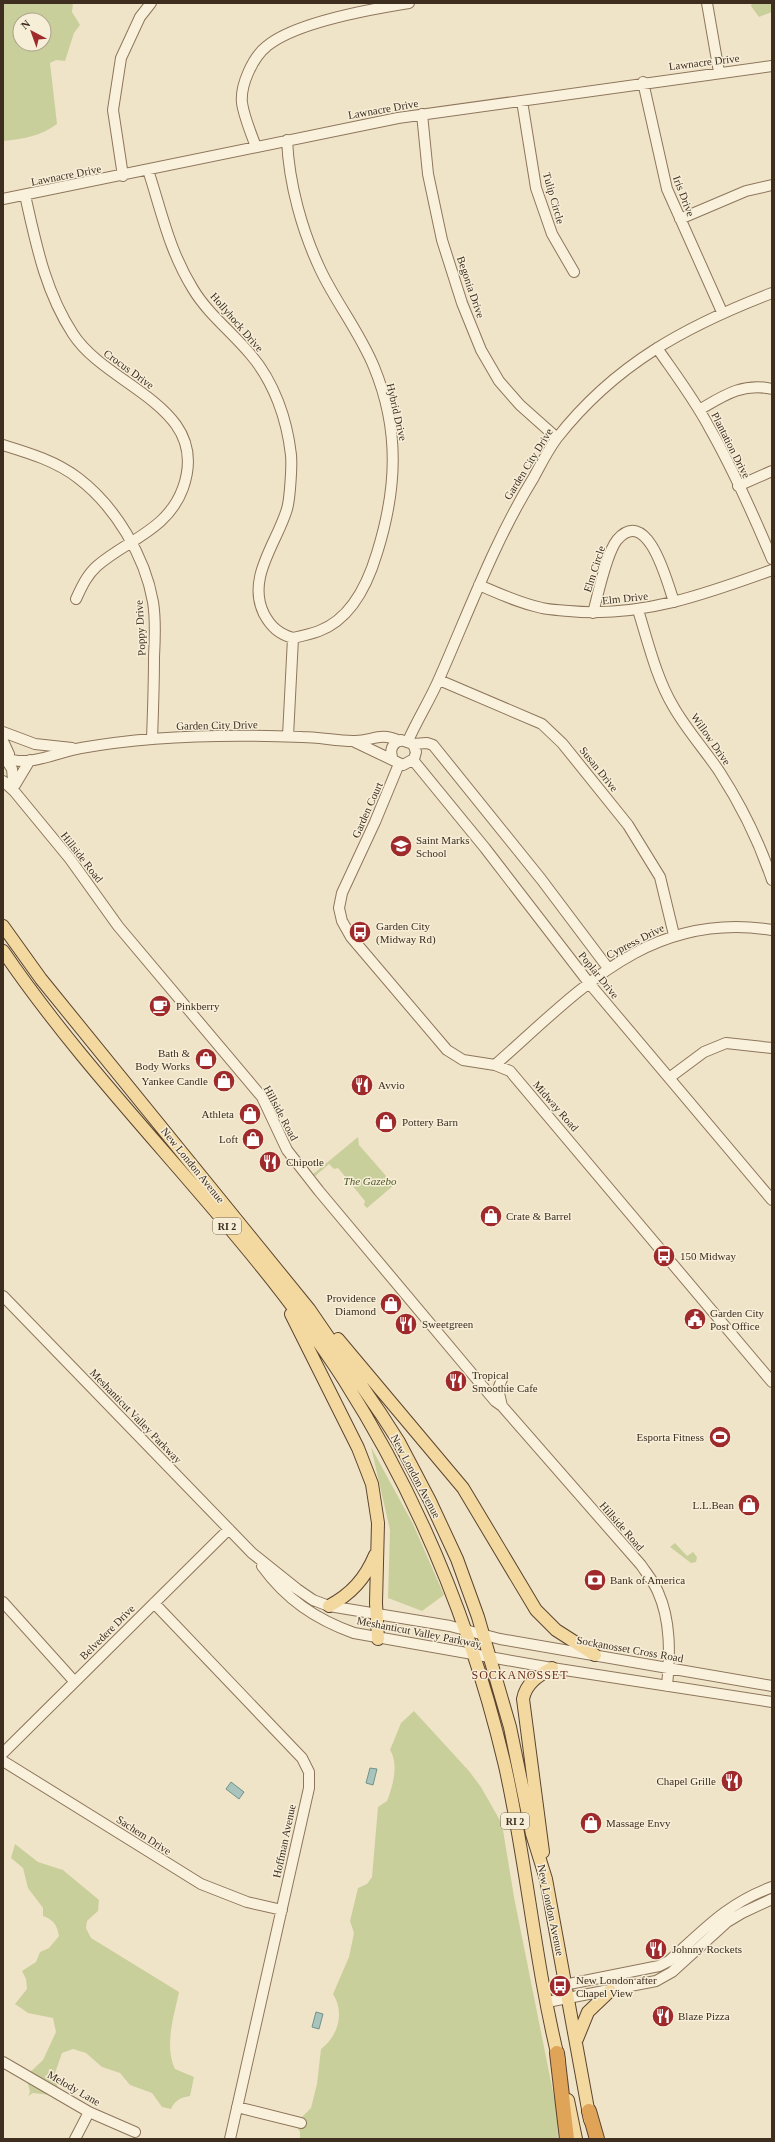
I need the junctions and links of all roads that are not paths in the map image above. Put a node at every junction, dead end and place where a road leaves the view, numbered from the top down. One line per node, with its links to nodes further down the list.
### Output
1 (151, 3): 12 (street)
2 (409, 3): 10 (street)
3 (707, 3): 5 (street)
4 (772, 66): 5 (street, Lawnacre Drive)
5 (719, 72): 6 (street, Lawnacre Drive)
6 (643, 82): 7 (street, Lawnacre Drive); 16 (street, Iris Drive)
7 (522, 102): 8 (street, Lawnacre Drive); 17 (street, Tulip Circle)
8 (422, 114): 9 (street, Lawnacre Drive); 23 (street, Begonia Drive)
9 (287, 140): 10 (street, Lawnacre Drive); 35 (street, Hybrid Drive)
10 (256, 147): 11 (street, Lawnacre Drive)
11 (148, 170): 12 (street, Lawnacre Drive); 35 (street, Hollyhock Drive)
12 (123, 176): 14 (street, Lawnacre Drive)
13 (772, 185): 16 (street)
14 (25, 195): 15 (street, Lawnacre Drive); 27 (street, Crocus Drive)
15 (3, 199)
16 (680, 219): 19 (street, Iris Drive)
17 (574, 272)
18 (772, 293): 19 (street, Garden City Drive)
19 (722, 312): 20 (street, Garden City Drive)
20 (657, 348): 22 (street, Plantation Drive); 23 (street, Garden City Drive)
21 (772, 389): 22 (street)
22 (699, 410): 26 (street, Plantation Drive)
23 (557, 438): 30 (street, Garden City Drive)
24 (3, 445): 27 (street, Poppy Drive)
25 (772, 471): 26 (street)
26 (738, 486): 28 (street, Plantation Drive)
27 (133, 544): 31 (street, Crocus Drive); 39 (street, Poppy Drive)
28 (772, 559)
29 (772, 570): 32 (street, Elm Drive)
30 (479, 585): 34 (street, Elm Drive); 36 (street, Garden City Drive)
31 (76, 599)
32 (674, 602): 33 (street, Elm Drive); 34 (street, Elm Circle)
33 (638, 610): 34 (street, Elm Drive); 51 (street, Willow Drive)
34 (593, 613)
35 (293, 638): 38 (street)
36 (438, 680): 42 (street, Garden City Drive); 54 (street, Susan Drive)
37 (3, 732): 43 (street, Garden City Drive)
38 (288, 736): 39 (street, Garden City Drive); 41 (street, Garden City Drive)
39 (152, 739): 43 (street, Garden City Drive)
40 (3, 741): 44 (street)
41 (355, 742): 42 (street, Garden City Drive); 47 (street, Garden City Drive)
42 (407, 742): 46 (street, Garden City Drive); 47 (street, Garden City Drive); 56 (street, Poplar Drive)
43 (80, 748): 45 (street, Garden City Drive)
44 (5, 760): 45 (street, Garden City Drive); 49 (street, Hillside Road)
45 (30, 760): 49 (street)
46 (412, 760): 47 (street); 57 (street, Poplar Drive)
47 (396, 762): 50 (street, Garden Court)
48 (3, 781): 49 (street, Hillside Road)
49 (14, 788): 67 (street, Hillside Road)
50 (355, 865): 59 (street, Midway Road)
51 (772, 880)
52 (3, 926): 64 (main road, New London Avenue / RI 2)
53 (772, 930): 54 (street, Cypress Drive)
54 (674, 935): 56 (street, Cypress Drive)
55 (3, 951): 62 (main road, New London Avenue / RI 2)
56 (608, 968): 57 (street, Cypress Drive)
57 (589, 984): 59 (street, Cypress Drive); 60 (street, Poplar Drive)
58 (772, 1048): 60 (street)
59 (495, 1065): 66 (street, Midway Road)
60 (670, 1078): 61 (street, Poplar Drive)
61 (770, 1196)
62 (281, 1294): 69 (main road); 75 (main road, New London Avenue / RI 2)
63 (4, 1300): 68 (street, Meshanticut Valley Parkway)
64 (309, 1309): 76 (main road, New London Avenue / RI 2); 79 (main road)
65 (502, 1379): 67 (street)
66 (772, 1382)
67 (502, 1406): 82 (street, Hillside Road)
68 (229, 1529): 70 (street, Meshanticut Valley Parkway); 72 (street, Belvedere Drive)
69 (377, 1548): 73 (main road); 74 (main road)
70 (252, 1553): 73 (street, Meshanticut Valley Parkway); 77 (street, Meshanticut Valley Parkway)
71 (3, 1602): 83 (street)
72 (154, 1603): 83 (street, Belvedere Drive); 93 (street, Hoffman Avenue)
73 (329, 1606): 74 (street, Meshanticut Valley Parkway)
74 (376, 1614): 75 (street, Meshanticut Valley Parkway); 77 (main road)
75 (465, 1629): 76 (street, Meshanticut Valley Parkway); 78 (main road, New London Avenue / RI 2)
76 (484, 1634): 79 (street, Sockanosset Cross Road); 80 (main road, New London Avenue / RI 2)
77 (378, 1639): 78 (street, Meshanticut Valley Parkway)
78 (473, 1655): 80 (street, Meshanticut Valley Parkway); 95 (main road, New London Avenue / RI 2)
79 (595, 1655): 82 (street, Sockanosset Cross Road)
80 (491, 1658): 81 (street); 90 (main road, New London Avenue / RI 2)
81 (552, 1668): 85 (street); 90 (main road)
82 (669, 1668): 85 (street, Hillside Road); 86 (street, Sockanosset Cross Road)
83 (74, 1681): 88 (street, Belvedere Drive)
84 (772, 1682): 86 (street)
85 (667, 1686): 87 (street)
86 (772, 1686): 87 (street)
87 (770, 1702)
88 (3, 1753)
89 (3, 1761): 93 (street, Sachem Drive)
90 (546, 1879): 94 (main road, New London Avenue / RI 2)
91 (772, 1887): 94 (street)
92 (772, 1898): 96 (street)
93 (282, 1910): 102 (street, Hoffman Avenue)
94 (566, 1985): 95 (street); 97 (main road, New London Avenue / RI 2)
95 (544, 1989): 98 (main road, New London Avenue / RI 2)
96 (610, 1991): 97 (street); 99 (main road)
97 (568, 1998): 98 (street); 99 (main road, New London Avenue / RI 2)
98 (547, 2002): 100 (main road, New London Avenue / RI 2)
99 (576, 2040): 103 (main road, New London Avenue / RI 2)
100 (557, 2054): 109 (highway); 110 (main road, New London Avenue / RI 2)
101 (3, 2062): 104 (street, Melody Lane)
102 (238, 2107): 105 (street); 108 (street, Hoffman Avenue)
103 (589, 2111): 111 (main road, New London Avenue / RI 2); 112 (highway)
104 (89, 2112): 106 (street, Melody Lane); 107 (street)
105 (301, 2123)
106 (135, 2132)
107 (75, 2139)
108 (230, 2139)
109 (567, 2139)
110 (576, 2139)
111 (592, 2139)
112 (597, 2139)

